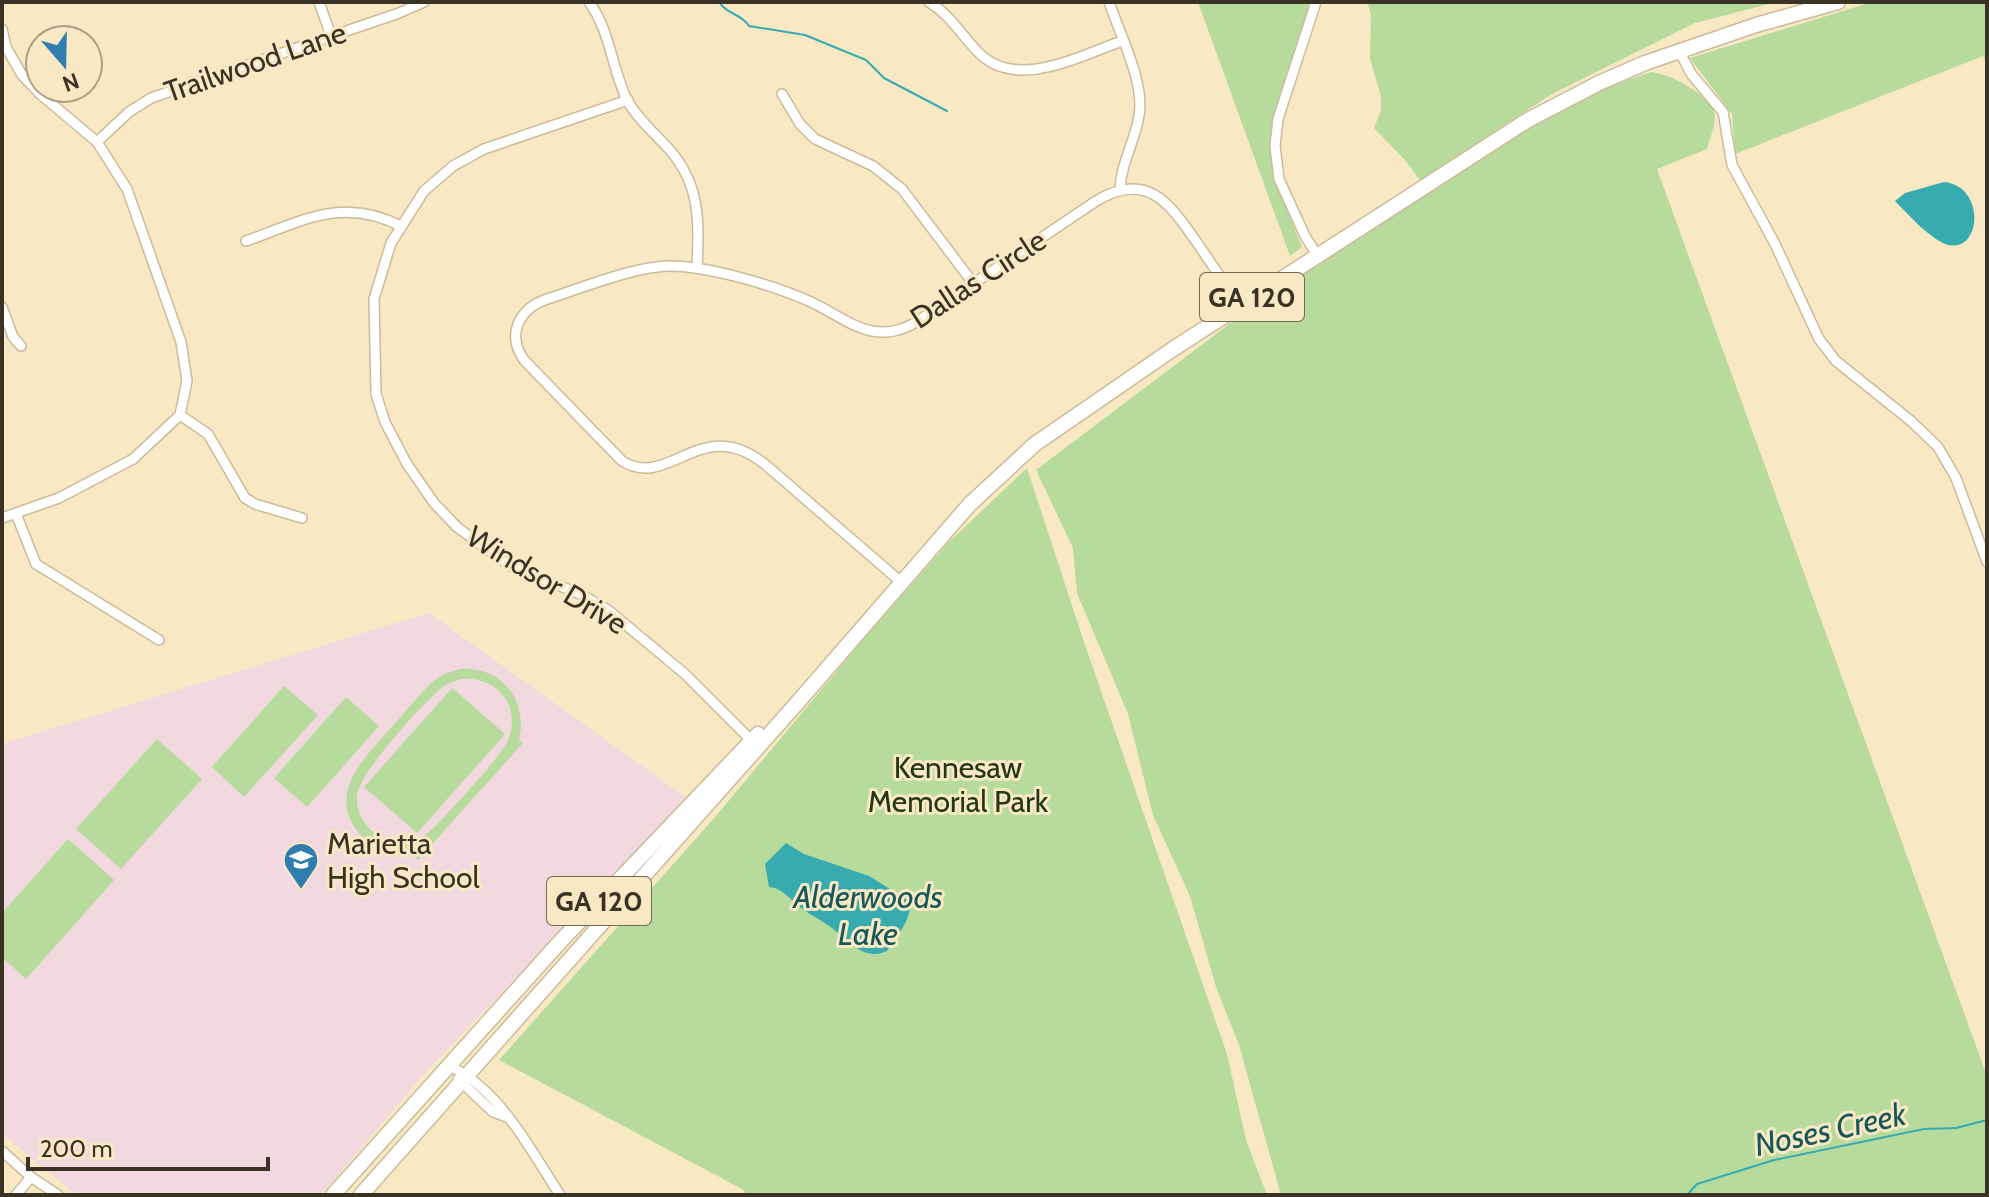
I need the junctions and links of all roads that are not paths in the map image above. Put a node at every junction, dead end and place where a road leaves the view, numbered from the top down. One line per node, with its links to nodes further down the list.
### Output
1 (319, 2): 9 (street)
2 (424, 2): 9 (street, Trailwood Lane)
3 (589, 2): 13 (street)
4 (929, 2): 10 (street)
5 (1109, 2): 10 (street)
6 (1316, 2): 18 (street)
7 (1838, 2): 11 (highway, GA 120)
8 (2, 29): 14 (street)
9 (331, 36): 14 (street, Trailwood Lane)
10 (1122, 41): 15 (street)
11 (1679, 51): 18 (highway, GA 120); 28 (street)
12 (782, 94): 20 (street)
13 (628, 100): 16 (street, Windsor Drive); 19 (street)
14 (97, 142): 24 (street)
15 (1120, 189): 20 (street, Dallas Circle); 21 (street)
16 (401, 226): 17 (street); 31 (street, Windsor Drive)
17 (246, 241)
18 (1317, 255): 21 (highway, GA 120)
19 (697, 268): 20 (street, Dallas Circle); 29 (street, Dallas Circle)
20 (973, 283)
21 (1240, 305): 29 (highway, GA 120)
22 (2, 307): 23 (street)
23 (21, 346)
24 (180, 415): 25 (street); 27 (street)
25 (16, 514): 26 (street); 30 (street)
26 (2, 518)
27 (302, 518)
28 (1987, 562)
29 (901, 582): 31 (highway, GA 120)
30 (159, 640)
31 (755, 744): 32 (highway, GA 120); 33 (highway, GA 120)
32 (450, 1066): 33 (street); 35 (highway, GA 120)
33 (464, 1078): 41 (highway, GA 120); 42 (street)
34 (2, 1151): 36 (street)
35 (350, 1176): 39 (highway, GA 120); 40 (highway)
36 (31, 1177): 37 (street); 38 (street)
37 (16, 1195)
38 (58, 1195)
39 (333, 1195)
40 (341, 1195)
41 (361, 1195)
42 (560, 1195)

